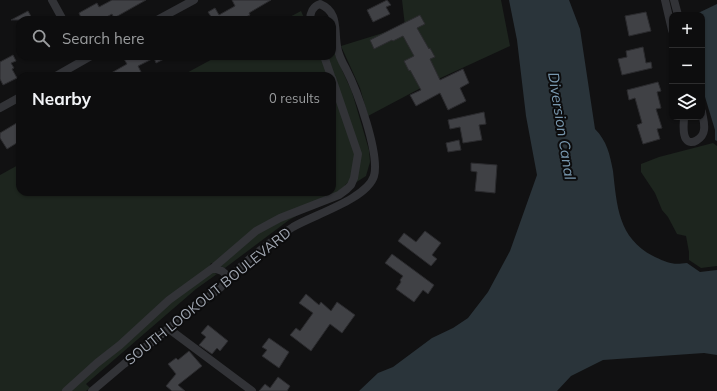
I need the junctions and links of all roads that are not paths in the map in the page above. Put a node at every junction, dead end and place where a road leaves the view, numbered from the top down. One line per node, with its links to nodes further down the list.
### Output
1 (52, 0): 7 (street)
2 (194, 0): 4 (street)
3 (675, 1): 5 (street); 6 (street)
4 (184, 2): 8 (street)
5 (666, 2): 11 (street)
6 (677, 12)
7 (61, 16)
8 (163, 16)
9 (310, 16): 10 (street, SOUTH LOOKOUT BOULEVARD)
10 (332, 16)
11 (669, 16)
12 (336, 51): 23 (street, SOUTH LOOKOUT BOULEVARD)
13 (81, 60): 15 (street)
14 (326, 60): 16 (street)
15 (62, 72)
16 (330, 72)
17 (336, 88): 22 (street)
18 (16, 98): 19 (street)
19 (0, 108)
20 (684, 120): 21 (street)
21 (703, 120)
22 (350, 185): 23 (street); 24 (street)
23 (359, 193): 25 (street, SOUTH LOOKOUT BOULEVARD)
24 (214, 268): 25 (street); 27 (street)
25 (229, 277): 26 (street, SOUTH LOOKOUT BOULEVARD)
26 (169, 329): 28 (street, SOUTH LOOKOUT BOULEVARD); 29 (street)
27 (66, 391)
28 (92, 391)
29 (252, 391)

